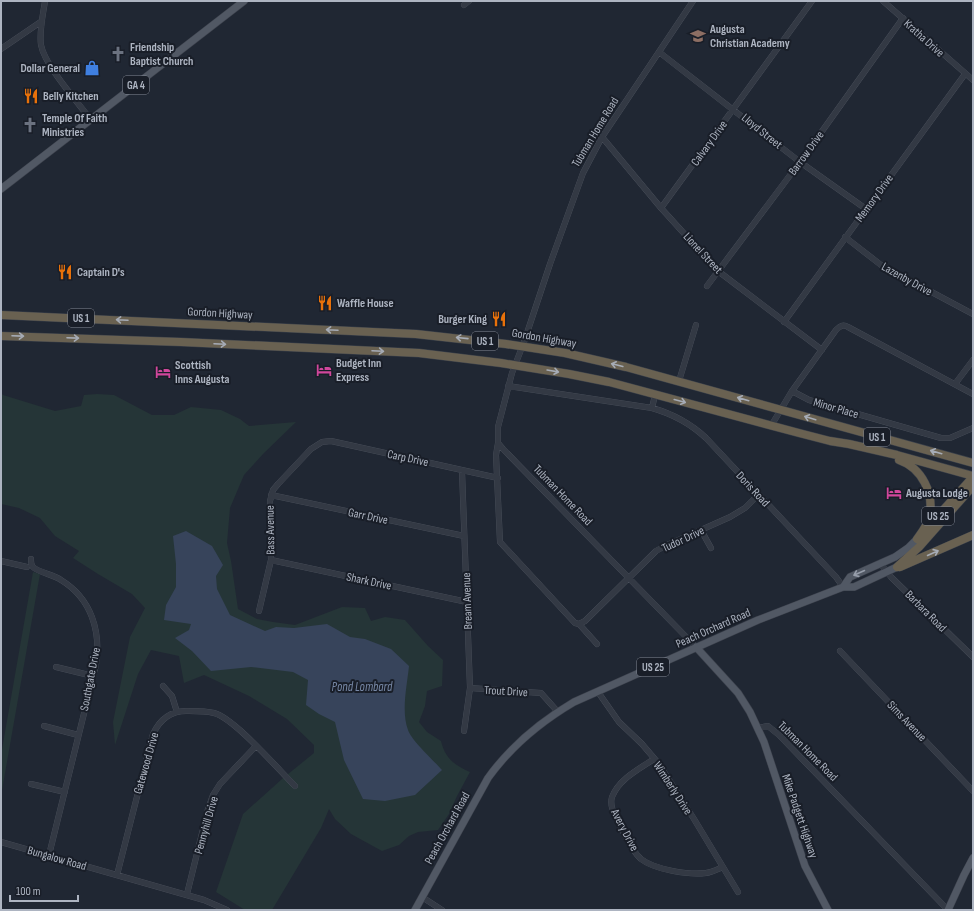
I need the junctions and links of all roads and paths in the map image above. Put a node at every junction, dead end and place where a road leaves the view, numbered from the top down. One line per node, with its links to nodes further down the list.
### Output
1 (45, 1): 9 (street)
2 (244, 1): 15 (main road, GA 4)
3 (469, 1): 7 (street)
4 (693, 1): 11 (street, Tubman Home Road)
5 (812, 1): 14 (street, Calvary Drive)
6 (883, 1): 8 (street, Kratha Drive)
7 (464, 5)
8 (903, 18): 12 (street, Kratha Drive); 17 (street, Barrow Drive)
9 (42, 21): 10 (street); 15 (street)
10 (1, 49)
11 (659, 52): 14 (street, Lloyd Street); 16 (street, Tubman Home Road)
12 (965, 74): 13 (street, Kratha Drive); 20 (street, Memory Drive)
13 (973, 80)
14 (734, 109): 17 (street, Lloyd Street); 19 (street, Calvary Drive)
15 (91, 120): 18 (main road, GA 4)
16 (602, 137): 19 (street, Lionel Street); 29 (street, Tubman Home Road)
17 (800, 162): 20 (street, Lloyd Street); 22 (street, Barrow Drive)
18 (1, 189)
19 (661, 208): 22 (street, Lionel Street)
20 (866, 209): 21 (street, Memory Drive)
21 (846, 237): 24 (street, Lazenby Drive); 26 (street, Memory Drive)
22 (718, 271): 23 (street, Barrow Drive); 26 (street, Lionel Street)
23 (707, 286)
24 (973, 314)
25 (1, 315): 29 (highway, Gordon Highway / US 1, one-way to 25)
26 (784, 322): 30 (street, Lionel Street)
27 (696, 325): 33 (street)
28 (1, 336): 32 (highway, US 1, one-way to 32)
29 (522, 346): 32 (street, Tubman Home Road); 33 (highway, Gordon Highway / US 1, one-way to 29)
30 (822, 350): 34 (street); 36 (street)
31 (973, 360): 34 (street)
32 (515, 365): 35 (street, Tubman Home Road); 38 (highway, US 1, one-way to 38)
33 (679, 381): 40 (highway, Gordon Highway / US 1, one-way to 33)
34 (955, 384): 37 (street)
35 (508, 386): 39 (street, Doris Road); 45 (street, Tubman Home Road)
36 (792, 392): 40 (street); 42 (street, Minor Place)
37 (973, 394)
38 (655, 395): 39 (street); 41 (highway, US 1, one-way to 41)
39 (652, 408): 53 (street, Doris Road)
40 (780, 409): 41 (street); 46 (highway, Gordon Highway / US 1, one-way to 40)
41 (771, 426): 43 (highway, US 1)
42 (973, 428)
43 (830, 442): 48 (highway, US 1); 57 (highway)
44 (318, 443): 47 (street, Carp Drive); 52 (street, Bass Avenue)
45 (498, 443): 49 (street); 66 (street, Tubman Home Road)
46 (973, 463)
47 (462, 471): 49 (street, Carp Drive); 56 (street, Bream Avenue)
48 (973, 476): 51 (highway, US 25)
49 (498, 478): 70 (street)
50 (973, 486): 51 (highway)
51 (962, 493): 57 (highway, US 25); 63 (highway)
52 (271, 495): 56 (street, Garr Drive); 60 (street, Bass Avenue)
53 (758, 495): 54 (street, Tudor Drive); 67 (street, Doris Road)
54 (701, 530): 58 (street); 66 (street, Tudor Drive)
55 (973, 535): 63 (highway, US 25, one-way to 55)
56 (464, 536): 68 (street, Bream Avenue)
57 (917, 539): 62 (main road, Peach Orchard Road / US 25)
58 (710, 548)
59 (31, 559): 76 (street, Southgate Drive)
60 (271, 560): 68 (street, Shark Drive); 69 (street, Bass Avenue)
61 (1, 561): 64 (street)
62 (880, 563): 65 (street, Barbara Road); 67 (main road, Peach Orchard Road / US 25, one-way to 67)
63 (897, 567): 65 (main road, Peach Orchard Road / US 25)
64 (27, 568)
65 (888, 572): 67 (main road, Peach Orchard Road / US 25); 74 (street, Barbara Road)
66 (628, 578): 70 (street, Tudor Drive); 72 (street, Tubman Home Road)
67 (843, 587): 72 (main road, Peach Orchard Road / US 25)
68 (467, 602): 78 (street, Bream Avenue)
69 (259, 611)
70 (579, 624): 71 (street)
71 (597, 644)
72 (696, 647): 79 (main road, Peach Orchard Road / US 25); 83 (main road, Tubman Home Road)
73 (840, 651): 90 (street, Sims Avenue)
74 (973, 657)
75 (56, 667): 76 (street)
76 (93, 676): 85 (street, Southgate Drive)
77 (163, 686): 80 (street)
78 (470, 688): 81 (street, Trout Drive); 84 (street, Bream Avenue)
79 (598, 692): 81 (main road, Peach Orchard Road / US 25); 87 (street, Wimberly Drive)
80 (177, 712): 86 (street, Gatewood Drive); 96 (street, Gatewood Drive)
81 (558, 712): 99 (main road, Peach Orchard Road / US 25)
82 (44, 726): 85 (street)
83 (757, 728): 103 (main road, Mike Padgett Highway); 104 (street, Tubman Home Road)
84 (464, 731)
85 (78, 735): 91 (street, Southgate Drive)
86 (256, 746): 89 (street, Gatewood Drive); 98 (street, Pennyhill Drive)
87 (654, 759): 95 (street, Wimberly Drive); 95 (street, Avery Drive)
88 (31, 784): 91 (street)
89 (295, 786)
90 (973, 791)
91 (64, 792): 93 (street, Southgate Drive)
92 (1, 842): 93 (street, Bungalow Road)
93 (49, 855): 96 (street, Bungalow Road)
94 (973, 858): 104 (main road)
95 (723, 867): 97 (street, Wimberly Drive)
96 (117, 874): 98 (street, Bungalow Road)
97 (738, 892)
98 (187, 894): 100 (street, Bungalow Road)
99 (422, 897): 101 (main road, Peach Orchard Road / US 25); 102 (street)
100 (227, 910)
101 (415, 910)
102 (442, 910)
103 (828, 910)
104 (948, 910)

